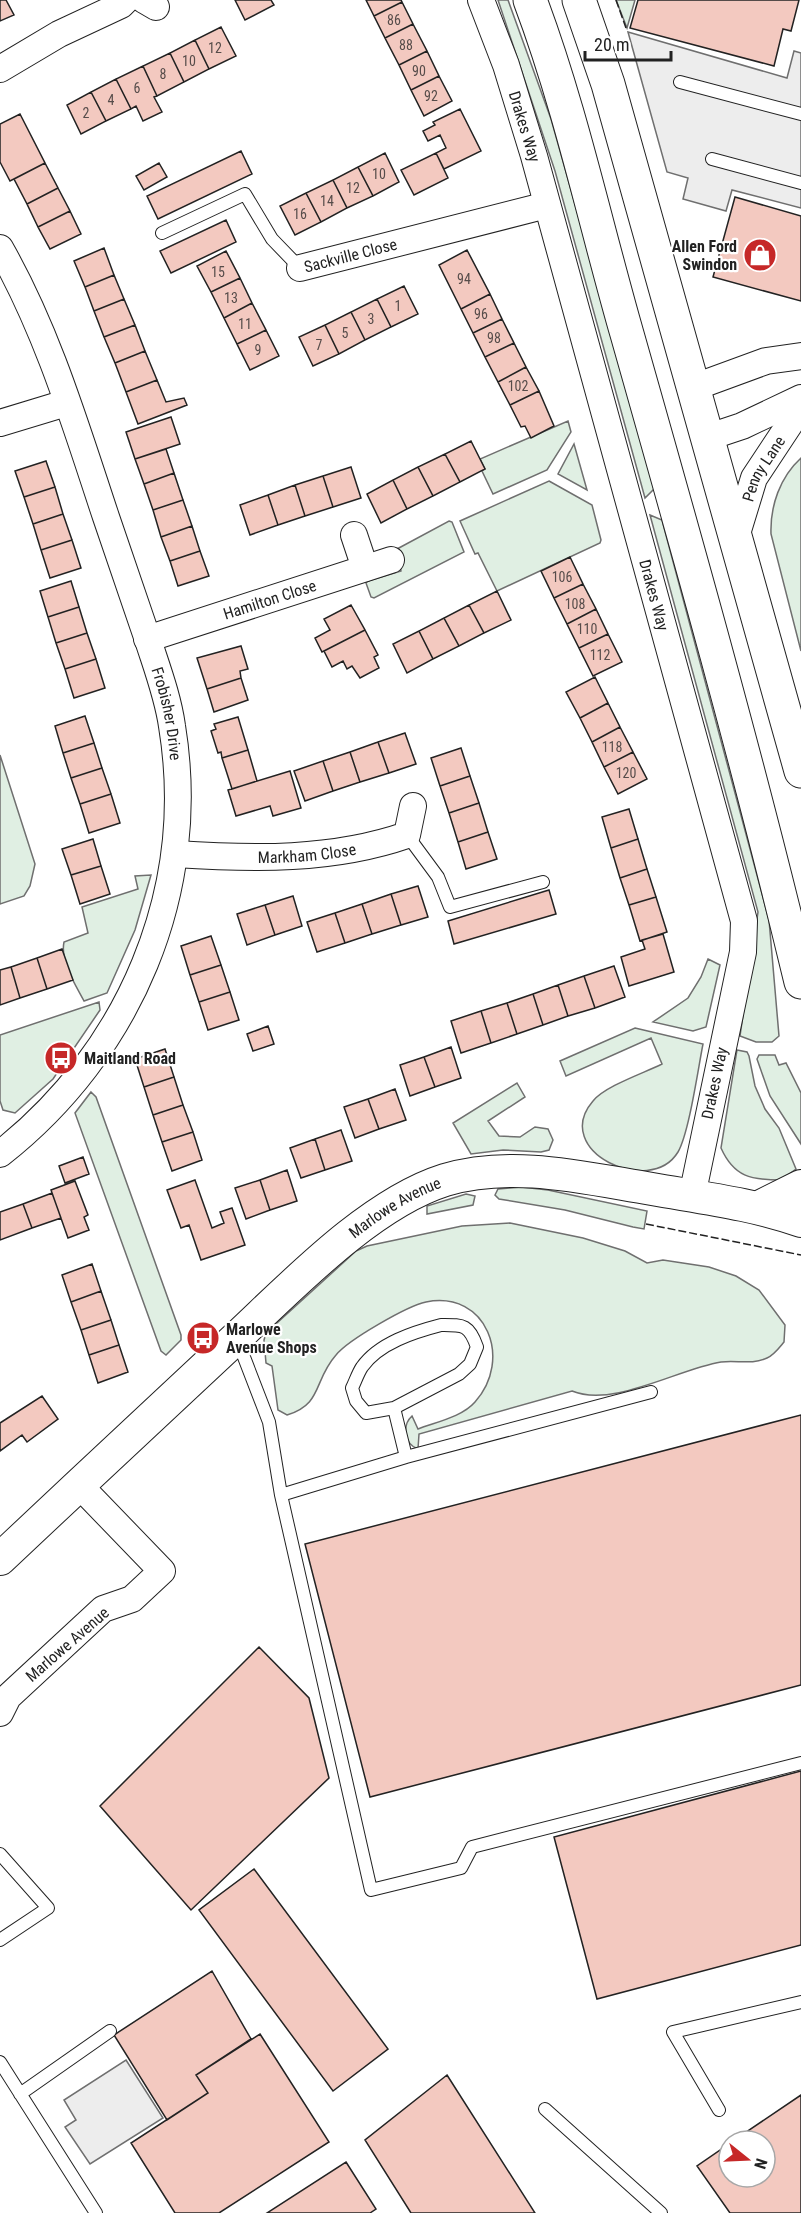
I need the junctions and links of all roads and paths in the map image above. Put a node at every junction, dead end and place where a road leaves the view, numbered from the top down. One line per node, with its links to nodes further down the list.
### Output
1 (126, 0): 5 (street)
2 (481, 0): 10 (street, Drakes Way)
3 (530, 0): 19 (main road)
4 (579, 0): 15 (main road)
5 (0, 69)
6 (680, 82): 7 (lane)
7 (801, 114)
8 (712, 159): 9 (lane)
9 (801, 183)
10 (547, 205): 13 (street, Sackville Close); 35 (street, Drakes Way)
11 (162, 233): 13 (lane, Sackville Close)
12 (0, 248): 17 (street, Frobisher Drive)
13 (300, 268)
14 (801, 356): 15 (street)
15 (695, 387): 19 (main road); 21 (main road)
16 (801, 398): 21 (street, Penny Lane)
17 (66, 403): 20 (street); 26 (street, Frobisher Drive)
18 (801, 407): 23 (street, Penny Lane)
19 (652, 421): 21 (main road); 32 (main road)
20 (0, 423)
21 (709, 437): 23 (main road)
22 (354, 535): 25 (street)
23 (736, 537): 27 (main road)
24 (391, 560): 25 (street, Hamilton Close)
25 (365, 568): 26 (street, Hamilton Close)
26 (147, 639): 30 (street, Frobisher Drive)
27 (801, 771)
28 (413, 806): 29 (street)
29 (407, 835): 30 (street, Markham Close); 31 (lane)
30 (175, 854): 33 (street, Frobisher Drive)
31 (543, 882)
32 (801, 982)
33 (0, 1154)
34 (801, 1186): 36 (street)
35 (692, 1196): 36 (street, Marlowe Avenue); 38 (street, Marlowe Avenue)
36 (759, 1207): 37 (street, Marlowe Avenue)
37 (801, 1221)
38 (236, 1338): 42 (street, Marlowe Avenue); 43 (lane)
39 (651, 1392): 41 (lane)
40 (394, 1408): 40 (lane); 41 (lane)
41 (406, 1457): 43 (lane)
42 (79, 1485): 44 (street, Marlowe Avenue); 45 (street, Marlowe Avenue)
43 (281, 1495): 46 (lane)
44 (0, 1558)
45 (0, 1713)
46 (801, 1763)
47 (0, 1854): 48 (lane)
48 (0, 1940)
49 (801, 2002): 54 (lane)
50 (110, 2031): 52 (lane)
51 (0, 2062): 52 (lane)
52 (20, 2094): 55 (lane)
53 (545, 2109): 56 (lane)
54 (719, 2110)
55 (96, 2213)
56 (661, 2213)

